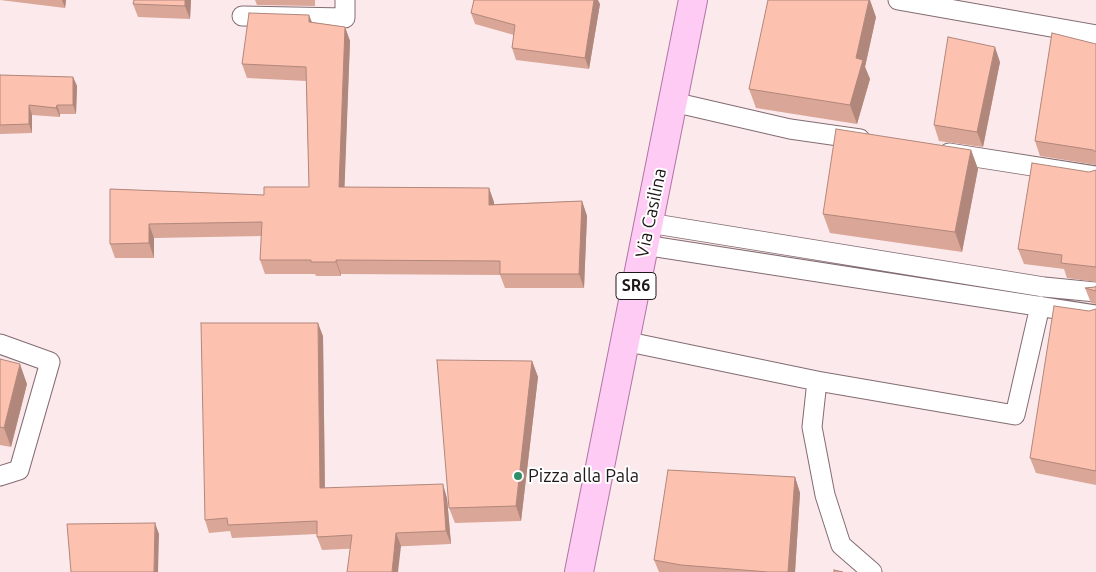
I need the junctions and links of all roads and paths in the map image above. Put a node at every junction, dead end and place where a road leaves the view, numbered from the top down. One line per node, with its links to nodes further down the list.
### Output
1 (345, 0): 4 (lane)
2 (693, 0): 6 (main road, Via Casilina / SR6)
3 (898, 0): 5 (lane)
4 (242, 16)
5 (1096, 35)
6 (673, 102): 7 (lane); 10 (main road, Via Casilina / SR6)
7 (879, 142)
8 (928, 150): 9 (lane)
9 (1096, 176)
10 (647, 234): 11 (lane); 12 (lane); 14 (main road, Via Casilina / SR6)
11 (1096, 292)
12 (1040, 306): 13 (lane); 16 (lane)
13 (1096, 315)
14 (624, 340): 16 (lane); 18 (main road, Via Casilina / SR6)
15 (0, 344): 17 (lane)
16 (817, 380): 19 (lane)
17 (0, 476)
18 (579, 572)
19 (872, 572)

